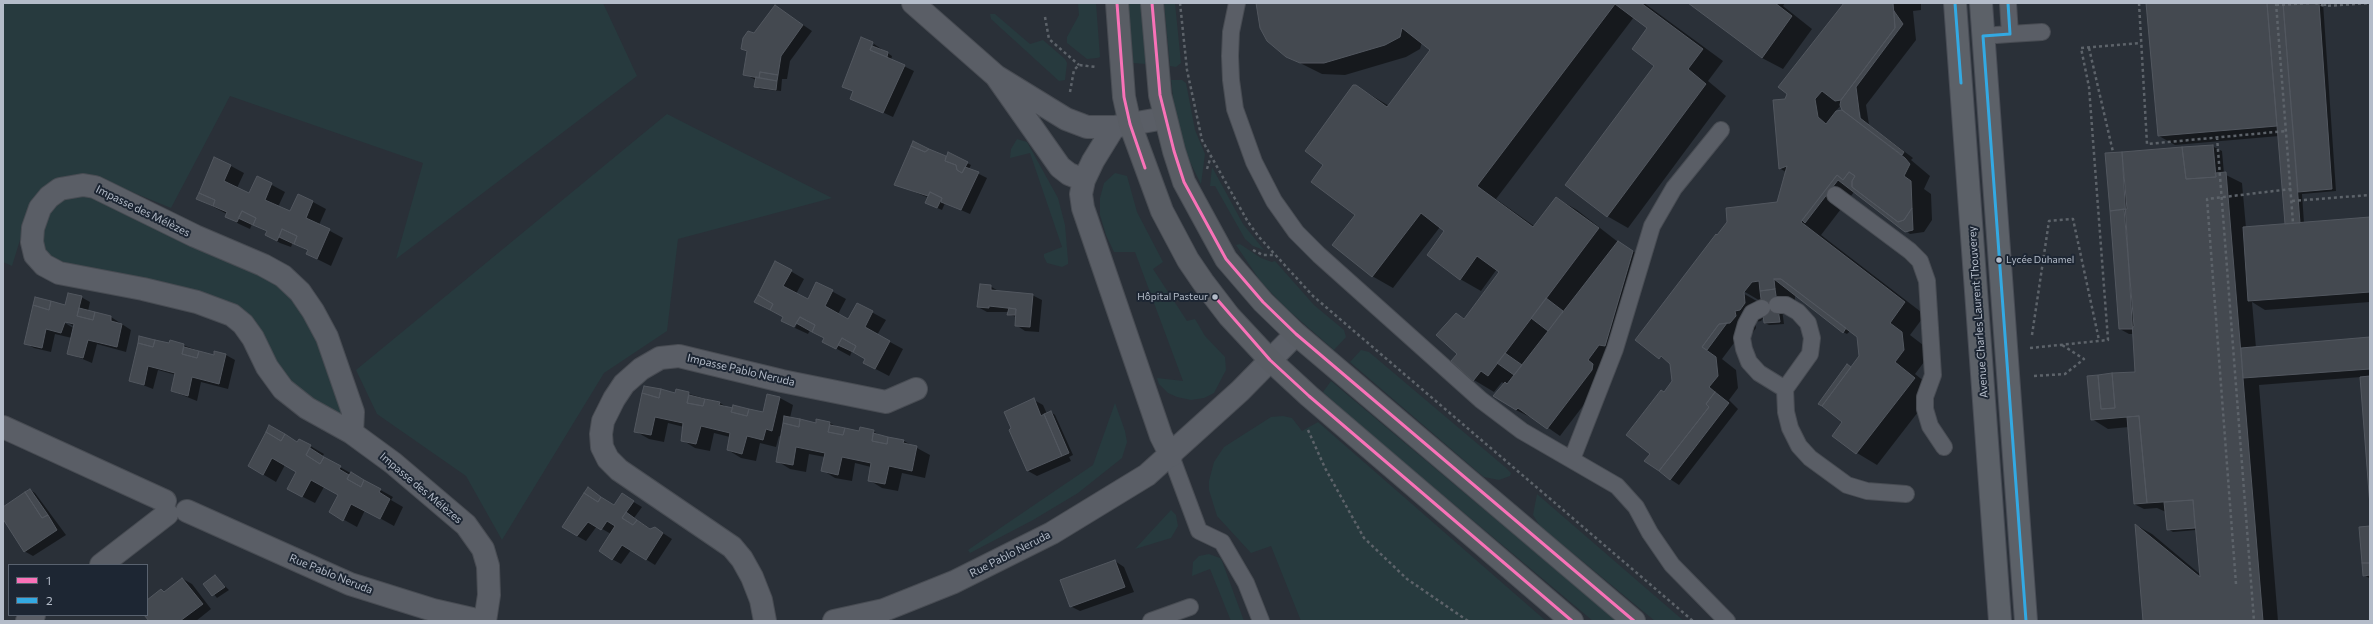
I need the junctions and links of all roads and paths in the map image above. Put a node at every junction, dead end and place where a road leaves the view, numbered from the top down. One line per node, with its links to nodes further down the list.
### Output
1 (913, 3): 22 (street)
2 (1117, 3): 25 (main road)
3 (1152, 3): 24 (main road)
4 (1238, 3): 51 (lane)
5 (1955, 3): 67 (main road, Avenue Charles Laurent Thouverey)
6 (1981, 3): 17 (main road)
7 (2008, 3): 16 (lane)
8 (2138, 3): 18 (path)
9 (2312, 3): 12 (path)
10 (2316, 3): 13 (path)
11 (2370, 3): 13 (path)
12 (2276, 4): 27 (path)
13 (2325, 4)
14 (1045, 17): 20 (path)
15 (2042, 32): 16 (lane)
16 (2010, 34): 17 (lane)
17 (1983, 36): 68 (main road)
18 (2141, 43): 19 (path); 28 (path)
19 (2089, 48): 29 (path); 38 (path)
20 (1078, 65): 21 (path); 23 (path)
21 (1099, 68)
22 (996, 76): 25 (street); 30 (street)
23 (1070, 95)
24 (1165, 118): 25 (street); 37 (main road)
25 (1122, 126): 30 (street); 42 (main road)
26 (1721, 130): 51 (lane)
27 (2286, 131): 28 (path); 31 (path)
28 (2217, 137): 34 (path)
29 (2113, 152)
30 (1084, 180): 50 (street)
31 (2291, 189): 34 (path); 35 (path)
32 (1835, 195): 49 (lane)
33 (2370, 195): 35 (path)
34 (2221, 198): 55 (path); 69 (path)
35 (2292, 202): 36 (path)
36 (2293, 223)
37 (1296, 334): 42 (street, Rue Pablo Neruda); 65 (main road)
38 (2099, 340): 39 (path); 40 (path)
39 (2031, 341)
40 (2062, 345): 41 (path); 43 (path)
41 (2026, 348)
42 (1270, 360): 50 (street, Rue Pablo Neruda); 64 (main road)
43 (2028, 377)
44 (916, 389): 59 (street, Impasse Pablo Neruda)
45 (1785, 389): 45 (lane); 52 (lane)
46 (3, 427): 53 (street, Rue Pablo Neruda)
47 (1307, 428): 63 (path)
48 (352, 433): 48 (street, Impasse des Mélèzes); 58 (street, Impasse des Mélèzes)
49 (1944, 448)
50 (1171, 456): 60 (street, Rue Pablo Neruda); 62 (lane)
51 (1572, 459): 66 (lane)
52 (1906, 494)
53 (173, 509): 54 (street); 57 (street, Rue Pablo Neruda)
54 (102, 564)
55 (2236, 584)
56 (1190, 607): 61 (lane)
57 (481, 621)
58 (485, 621)
59 (765, 621)
60 (834, 621)
61 (1151, 621)
62 (1261, 621)
63 (1468, 621)
64 (1572, 621)
65 (1634, 621)
66 (1727, 621)
67 (2000, 621)
68 (2026, 621)
69 (2254, 621)

